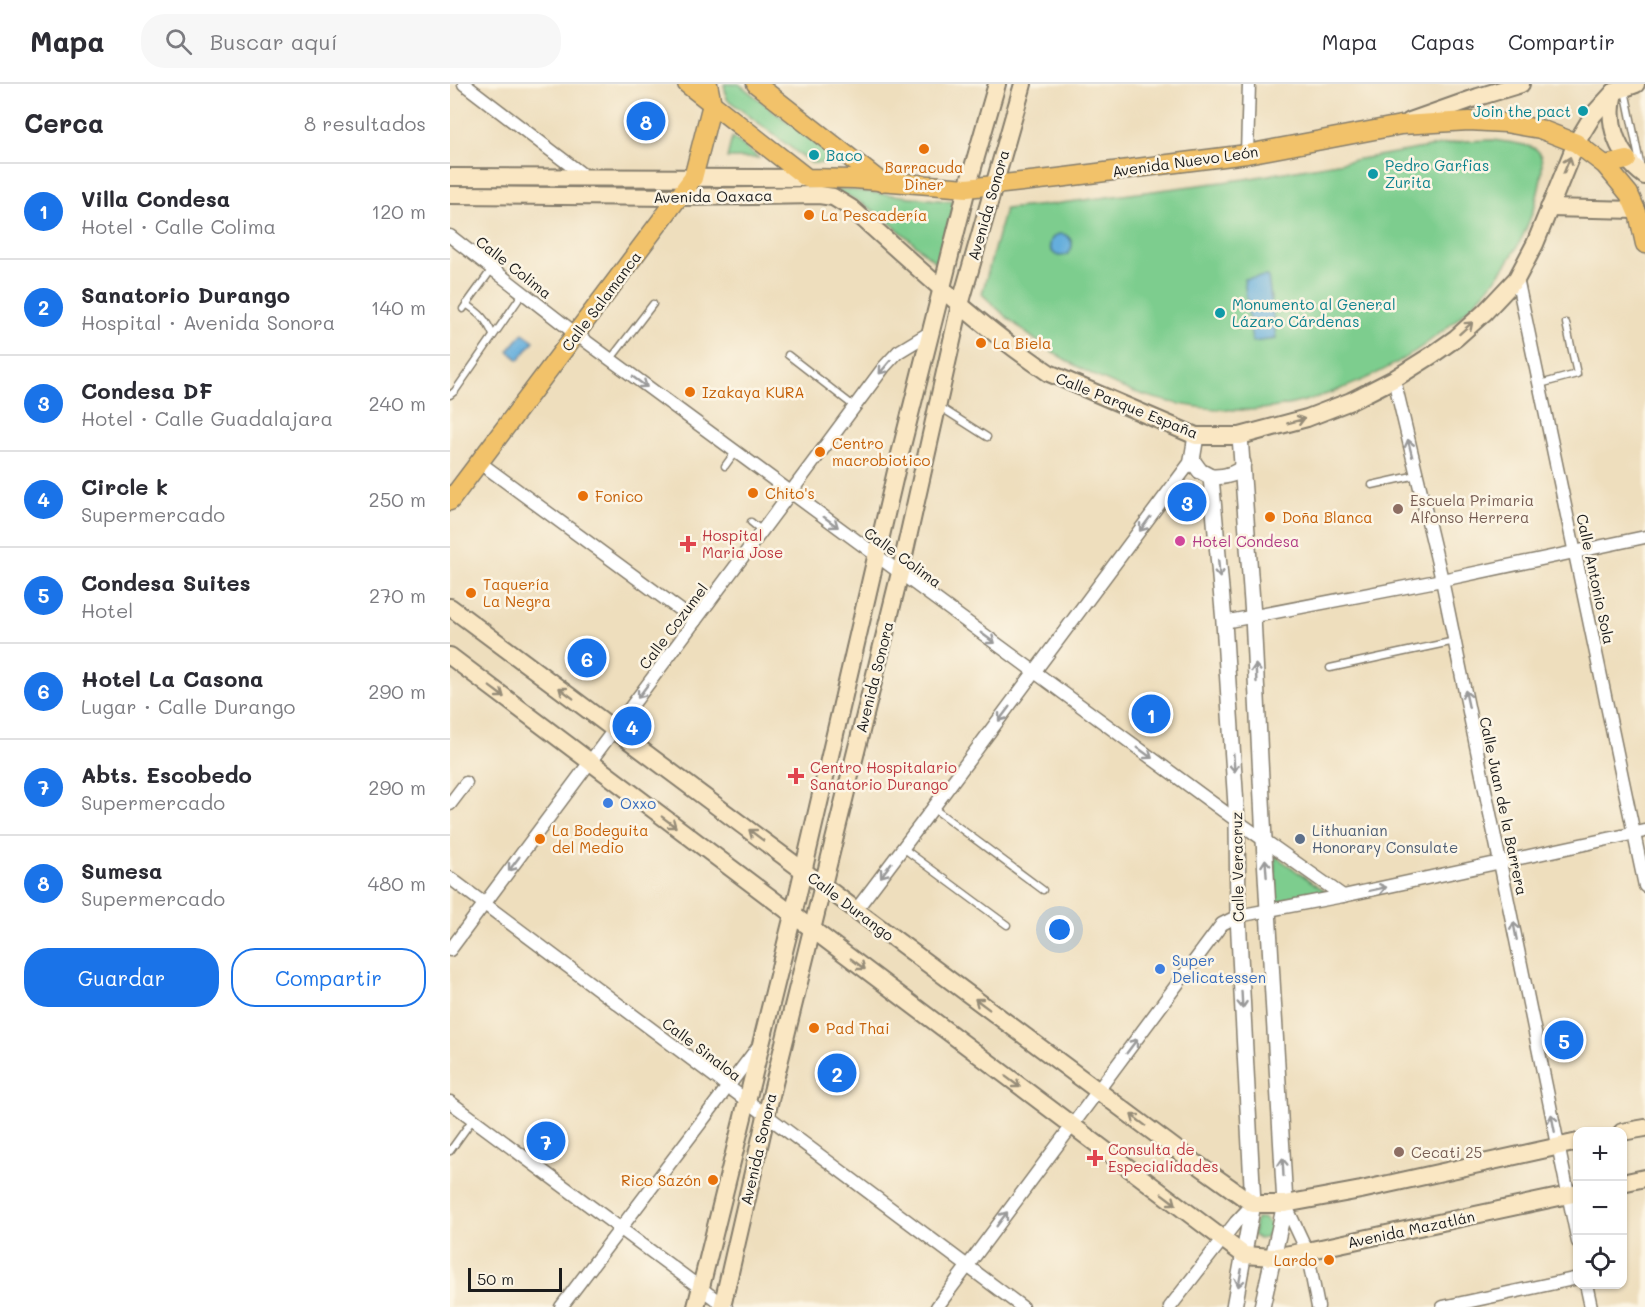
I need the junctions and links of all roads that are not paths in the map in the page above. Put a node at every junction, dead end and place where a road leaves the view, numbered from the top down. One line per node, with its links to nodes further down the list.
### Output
1 (464, 84): 18 (street)
2 (687, 84): 10 (main road)
3 (708, 84): 10 (main road, Calle Salamanca)
4 (997, 84): 23 (main road, Avenida Sonora)
5 (1023, 84): 22 (main road, Avenida Sonora)
6 (1249, 84): 13 (street)
7 (1521, 84): 11 (main road, Avenida Nuevo León)
8 (765, 87): 21 (main road)
9 (1625, 88): 12 (main road); 14 (main road); 16 (lane)
10 (712, 104): 19 (main road, Calle Salamanca); 20 (main road)
11 (1401, 125): 12 (main road, Avenida Nuevo León); 13 (main road, Avenida Nuevo León)
12 (1576, 142): 15 (main road, Avenida Nuevo León); 26 (main road, Calle Parque España, one-way to 12)
13 (1247, 154): 22 (main road, Avenida Nuevo León)
14 (1627, 160): 15 (main road); 16 (main road)
15 (1605, 165): 27 (main road, Avenida Nuevo León)
16 (1644, 175)
17 (450, 177): 18 (main road, Avenida Oaxaca)
18 (588, 178): 19 (main road, Avenida Oaxaca)
19 (693, 178): 20 (main road, Avenida Oaxaca); 25 (main road, Calle Salamanca)
20 (807, 178): 21 (main road, Avenida Oaxaca)
21 (881, 182): 23 (main road, Avenida Oaxaca)
22 (994, 185): 23 (main road, Avenida Nuevo León); 35 (main road, Avenida Sonora)
23 (967, 188): 32 (main road, Avenida Sonora)
24 (450, 195): 25 (main road, Avenida Oaxaca)
25 (679, 197): 32 (main road, Avenida Oaxaca); 38 (main road, Calle Salamanca)
26 (1549, 208): 27 (main road); 31 (main road, Calle Parque España)
27 (1641, 210): 29 (main road, Avenida Nuevo León)
28 (450, 236): 30 (street, Calle Colima)
29 (1645, 244)
30 (492, 269): 33 (street, Calle Colima); 39 (lane)
31 (1517, 278): 43 (main road, Calle Parque España, one-way to 31); 45 (street, Calle Antonio Sola)
32 (941, 289): 35 (main road, Avenida Oaxaca); 37 (main road, Avenida Sonora)
33 (523, 293): 38 (street, Calle Colima); 39 (lane)
34 (653, 304): 41 (lane)
35 (960, 305): 44 (main road, Avenida Sonora); 50 (main road, Calle Parque España)
36 (1566, 323): 45 (lane)
37 (931, 332): 42 (main road, Avenida Sonora); 48 (street, Calle Cozumel, one-way to 48)
38 (576, 334): 41 (street, Calle Colima); 56 (main road, Calle Salamanca)
39 (493, 335): 46 (lane)
40 (788, 355): 48 (lane)
41 (610, 360): 52 (street, Calle Colima, one-way to 52)
42 (920, 374): 44 (main road); 53 (main road, Avenida Sonora)
43 (1394, 379): 51 (main road, Calle Parque España, one-way to 43); 59 (street, Calle Juan de la Barrera, one-way to 43)
44 (943, 380): 47 (main road, Avenida Sonora)
45 (1539, 384): 67 (street, Calle Antonio Sola)
46 (450, 395)
47 (937, 405): 49 (lane); 54 (main road, Avenida Sonora)
48 (855, 407): 62 (street, Calle Cozumel)
49 (987, 436)
50 (1196, 436): 51 (main road, Calle Parque España); 55 (street)
51 (1240, 436): 57 (street, Calle Veracruz)
52 (735, 452): 58 (lane); 62 (street, Calle Colima)
53 (900, 454): 54 (main road); 68 (main road, Avenida Sonora)
54 (925, 459): 69 (main road, Avenida Sonora)
55 (1192, 460): 60 (street); 78 (street, one-way to 78)
56 (479, 462): 63 (main road, Calle Salamanca); 73 (street)
57 (1242, 463): 60 (street); 72 (street, Calle Veracruz)
58 (724, 466)
59 (1417, 476): 61 (lane); 70 (street, Calle Juan de la Barrera)
60 (1211, 477): 74 (street, Calle Veracruz, one-way to 74)
61 (1372, 485)
62 (791, 492): 65 (street, Calle Cozumel); 68 (street, Calle Colima, one-way to 68)
63 (450, 501)
64 (751, 522): 65 (lane)
65 (762, 531): 73 (street, Calle Cozumel)
66 (1645, 537): 67 (street)
67 (1574, 551): 70 (street); 87 (street, Calle Antonio Sola)
68 (876, 555): 69 (street, Calle Colima); 79 (main road, Avenida Sonora)
69 (900, 573): 78 (street, Calle Colima, one-way to 78); 80 (main road, Avenida Sonora)
70 (1442, 580): 72 (street); 75 (street, Calle Juan de la Barrera)
71 (450, 607): 81 (main road, Calle Durango, one-way to 71)
72 (1253, 616): 74 (street); 88 (street, Calle Veracruz, one-way to 72)
73 (695, 621): 81 (street, Calle Cozumel, one-way to 81)
74 (1224, 622): 86 (street, Calle Veracruz, one-way to 86)
75 (1455, 641): 77 (lane); 90 (street, Calle Juan de la Barrera, one-way to 75)
76 (450, 656): 82 (main road, one-way to 82)
77 (1330, 668)
78 (1035, 672): 85 (street, one-way to 85); 86 (street, Calle Colima, one-way to 86)
79 (845, 686): 80 (main road); 91 (main road, Avenida Sonora)
80 (870, 693): 93 (main road, Avenida Sonora)
81 (614, 729): 82 (street, Calle Cozumel); 91 (main road, Calle Durango, one-way to 81)
82 (590, 762): 97 (street, Calle Cozumel, one-way to 97); 100 (main road, one-way to 100)
83 (466, 783): 84 (street)
84 (450, 804)
85 (933, 808): 89 (street); 95 (lane)
86 (1237, 821): 88 (street, Calle Colima); 101 (street, Calle Veracruz)
87 (1640, 832): 90 (street); 94 (street, Calle Antonio Sola)
88 (1264, 840): 96 (street, Calle Colima); 99 (street, Calle Veracruz, one-way to 88)
89 (903, 848): 98 (street, one-way to 98); 102 (lane)
90 (1501, 862): 96 (street, one-way to 90); 118 (street, Calle Juan de la Barrera, one-way to 90)
91 (802, 870): 93 (main road, Calle Durango); 100 (main road, Avenida Sonora)
92 (450, 878): 97 (street, Calle Sinaloa)
93 (822, 885): 98 (main road, Calle Durango); 103 (main road, Avenida Sonora)
94 (1645, 886)
95 (1043, 890)
96 (1343, 896): 99 (street)
97 (484, 903): 104 (street, Calle Cozumel); 108 (street, Calle Sinaloa)
98 (856, 910): 109 (main road, Calle Durango, one-way to 98)
99 (1269, 910): 101 (street); 124 (street, Calle Veracruz, one-way to 99)
100 (793, 915): 103 (main road); 105 (main road, Avenida Sonora)
101 (1238, 916): 109 (street, one-way to 101); 123 (street, Calle Veracruz, one-way to 123)
102 (1007, 925)
103 (811, 929): 106 (main road, Avenida Sonora); 114 (main road, one-way to 114)
104 (450, 950)
105 (771, 1002): 106 (main road); 107 (main road, Avenida Sonora)
106 (791, 1011): 112 (main road, Avenida Sonora)
107 (762, 1041): 108 (street); 111 (main road, Avenida Sonora)
108 (728, 1087): 111 (street, Calle Sinaloa); 125 (street)
109 (1098, 1091): 114 (street); 123 (main road, Calle Durango, one-way to 109)
110 (450, 1101): 113 (street)
111 (746, 1101): 112 (street, Calle Sinaloa); 132 (main road, Avenida Sonora)
112 (766, 1116): 130 (street, Calle Sinaloa); 134 (main road, Avenida Sonora)
113 (473, 1119): 119 (lane); 125 (street)
114 (1072, 1126): 126 (main road, one-way to 126); 130 (street, one-way to 114)
115 (1645, 1128): 116 (main road)
116 (1627, 1131)
117 (1573, 1143): 118 (main road)
118 (1557, 1146): 122 (street, Calle Juan de la Barrera); 124 (main road)
119 (450, 1151)
120 (1645, 1178): 121 (main road)
121 (1627, 1182)
122 (1573, 1194): 127 (main road, Avenida Mazatlán)
123 (1253, 1204): 124 (main road); 126 (street); 128 (street, Calle Veracruz)
124 (1285, 1204): 127 (street); 129 (street, Calle Veracruz)
125 (620, 1229): 132 (street); 135 (street)
126 (1222, 1239): 128 (main road); 139 (street)
127 (1307, 1251): 129 (main road, Avenida Mazatlán); 142 (street)
128 (1244, 1256): 129 (main road, Avenida Mazatlán); 140 (street, Calle Veracruz, one-way to 140)
129 (1273, 1257): 141 (street, Calle Veracruz)
130 (968, 1266): 137 (street); 138 (street, Calle Sinaloa)
131 (1573, 1279): 143 (street)
132 (700, 1289): 134 (street); 136 (main road, Avenida Sonora)
133 (1587, 1289): 144 (street)
134 (724, 1306)
135 (561, 1307)
136 (696, 1307)
137 (937, 1307)
138 (1022, 1307)
139 (1170, 1307)
140 (1234, 1307)
141 (1262, 1307)
142 (1318, 1307)
143 (1443, 1307)
144 (1591, 1307)

